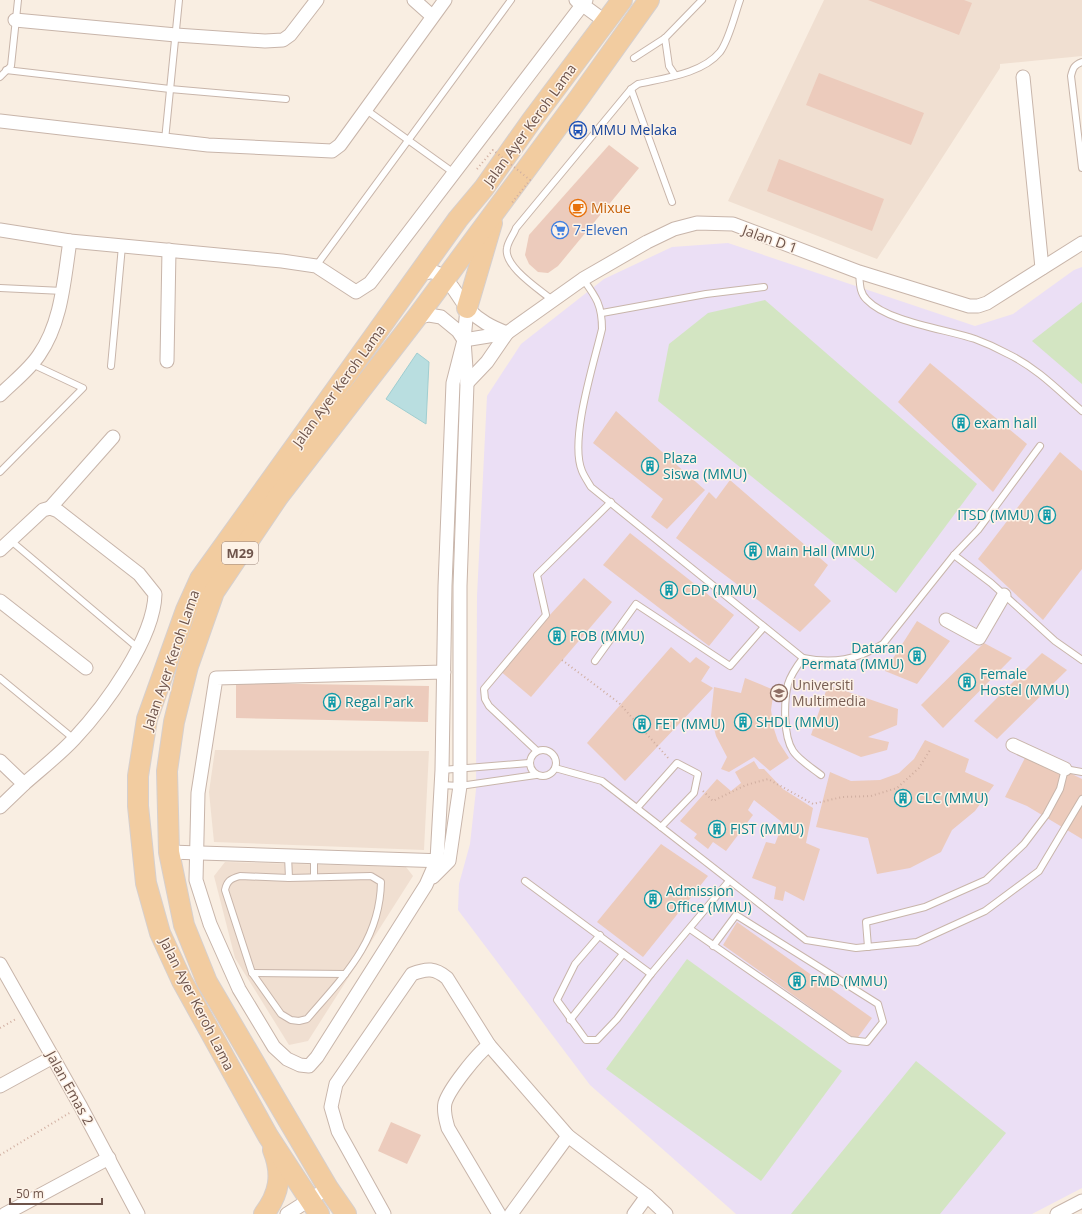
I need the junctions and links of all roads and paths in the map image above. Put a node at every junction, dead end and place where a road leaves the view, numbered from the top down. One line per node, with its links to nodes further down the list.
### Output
1 (18, 0): 14 (lane)
2 (179, 0): 16 (lane)
3 (317, 0): 16 (street)
4 (414, 0): 13 (street)
5 (444, 0): 13 (street)
6 (511, 0): 31 (lane)
7 (622, 0): 15 (main road, Jalan Ayer Keroh Lama / M29)
8 (641, 0): 15 (main road)
9 (649, 0): 26 (main road, Jalan Ayer Keroh Lama / M29)
10 (702, 0): 17 (lane)
11 (740, 0): 21 (lane)
12 (582, 2): 15 (street); 34 (street)
13 (432, 16): 28 (street)
14 (15, 20): 16 (street); 20 (lane)
15 (606, 22): 26 (main road); 45 (main road, Jalan Ayer Keroh Lama / M29)
16 (176, 35): 25 (lane)
17 (666, 38): 18 (lane); 21 (lane)
18 (634, 58)
19 (1082, 62): 32 (lane)
20 (6, 70): 22 (lane); 25 (lane)
21 (676, 75): 24 (lane)
22 (0, 77)
23 (1023, 77): 43 (street)
24 (631, 88): 35 (lane); 51 (lane)
25 (170, 89): 27 (lane); 30 (lane)
26 (579, 98): 36 (main road, Jalan Ayer Keroh Lama / M29)
27 (286, 99)
28 (365, 109): 30 (street); 31 (lane)
29 (0, 121): 30 (street)
30 (165, 140)
31 (408, 140): 34 (lane); 42 (lane)
32 (1082, 168)
33 (477, 169): 36 (path, bridge)
34 (454, 173): 42 (street)
35 (672, 202)
36 (504, 207): 46 (main road, Jalan Ayer Keroh Lama / M29); 52 (main road)
37 (0, 230): 38 (street)
38 (70, 241): 40 (street); 50 (street)
39 (1082, 243): 43 (street, Jalan D 1)
40 (122, 246): 41 (street); 59 (lane)
41 (169, 250): 42 (street); 57 (street)
42 (316, 266)
43 (1042, 268): 44 (street, Jalan D 1)
44 (859, 272): 47 (street, Jalan D 1); 62 (lane)
45 (418, 276): 46 (street); 114 (main road, Jalan Ayer Keroh Lama / M29)
46 (445, 278): 52 (street); 54 (main road, Jalan Ayer Keroh Lama / M29)
47 (583, 279): 51 (street, Jalan D 1); 53 (lane)
48 (764, 287): 53 (lane)
49 (0, 288): 50 (lane)
50 (63, 291): 58 (street)
51 (552, 300): 55 (street, Jalan D 1)
52 (467, 308): 55 (street); 56 (street)
53 (602, 313): 66 (lane)
54 (417, 317): 56 (street); 105 (main road, Jalan Ayer Keroh Lama / M29)
55 (507, 333): 56 (street, Jalan D 1); 60 (street)
56 (464, 340): 60 (street); 81 (street)
57 (167, 361)
58 (32, 364): 61 (street); 65 (lane)
59 (111, 366)
60 (467, 382): 91 (street)
61 (0, 394)
62 (1082, 411)
63 (113, 438): 67 (street)
64 (1040, 446): 70 (lane)
65 (0, 472)
66 (611, 502): 74 (lane); 86 (lane)
67 (50, 508): 68 (street); 75 (street)
68 (10, 540): 69 (street); 75 (lane)
69 (0, 550)
70 (954, 555): 71 (lane); 76 (lane)
71 (1004, 595): 73 (street); 78 (lane)
72 (0, 600): 80 (street)
73 (946, 620)
74 (764, 627): 76 (lane); 79 (lane)
75 (138, 648): 83 (street)
76 (803, 658): 96 (lane)
77 (562, 660): 88 (path)
78 (1082, 660)
79 (595, 661)
80 (86, 668)
81 (444, 672): 93 (street); 106 (street)
82 (0, 678): 83 (lane)
83 (74, 739): 97 (street)
84 (1013, 745): 92 (street)
85 (930, 750): 100 (path)
86 (537, 751): 89 (lane); 90 (lane)
87 (0, 761): 97 (street)
88 (670, 761)
89 (529, 762): 91 (lane); 95 (lane)
90 (555, 768): 95 (lane); 103 (lane)
91 (461, 769): 93 (lane); 99 (street)
92 (1065, 769): 94 (lane); 118 (lane)
93 (442, 770): 98 (street)
94 (1082, 772)
95 (536, 775): 99 (lane)
96 (821, 775)
97 (24, 784): 102 (street)
98 (441, 785): 99 (lane); 109 (street)
99 (460, 786): 109 (street)
100 (701, 790)
101 (1082, 799): 118 (lane)
102 (0, 807)
103 (637, 808): 104 (lane); 104 (lane)
104 (661, 827): 113 (lane)
105 (169, 852): 106 (street); 114 (main road); 135 (main road, Jalan Ayer Keroh Lama / M29)
106 (196, 852): 107 (street); 109 (street)
107 (288, 855): 108 (street); 111 (lane)
108 (314, 856): 109 (street); 110 (lane)
109 (443, 860)
110 (314, 877): 111 (lane); 122 (lane)
111 (289, 878): 121 (lane)
112 (525, 881): 116 (lane)
113 (729, 881): 115 (lane); 118 (lane)
114 (146, 883): 131 (main road, Jalan Ayer Keroh Lama / M29)
115 (690, 929): 117 (lane); 123 (lane)
116 (600, 935): 119 (lane); 125 (lane)
117 (713, 946): 117 (lane)
118 (868, 947)
119 (623, 954): 123 (lane); 125 (lane)
120 (0, 964): 124 (street, Jalan Emas 2)
121 (252, 972): 122 (lane); 122 (lane)
122 (345, 974)
123 (651, 974): 125 (lane)
124 (28, 1012): 126 (path); 128 (street, Jalan Emas 2)
125 (570, 1020)
126 (0, 1028)
127 (489, 1044): 132 (street); 144 (street); 145 (street)
128 (53, 1057): 129 (street); 130 (street, Jalan Emas 2)
129 (0, 1086)
130 (81, 1107): 133 (path); 134 (street, Jalan Emas 2)
131 (268, 1136): 138 (main road, Jalan Ayer Keroh Lama / M29); 141 (main road)
132 (568, 1136): 136 (street); 146 (street)
133 (0, 1155)
134 (109, 1158): 139 (street); 140 (street, Jalan Emas 2)
135 (328, 1188): 138 (street); 143 (main road, M29)
136 (647, 1196): 147 (street); 148 (street)
137 (1082, 1201): 149 (street)
138 (315, 1207): 142 (street)
139 (5, 1214)
140 (138, 1214)
141 (264, 1214)
142 (287, 1214)
143 (346, 1214)
144 (384, 1214)
145 (499, 1214)
146 (511, 1214)
147 (634, 1214)
148 (666, 1214)
149 (1057, 1214)

